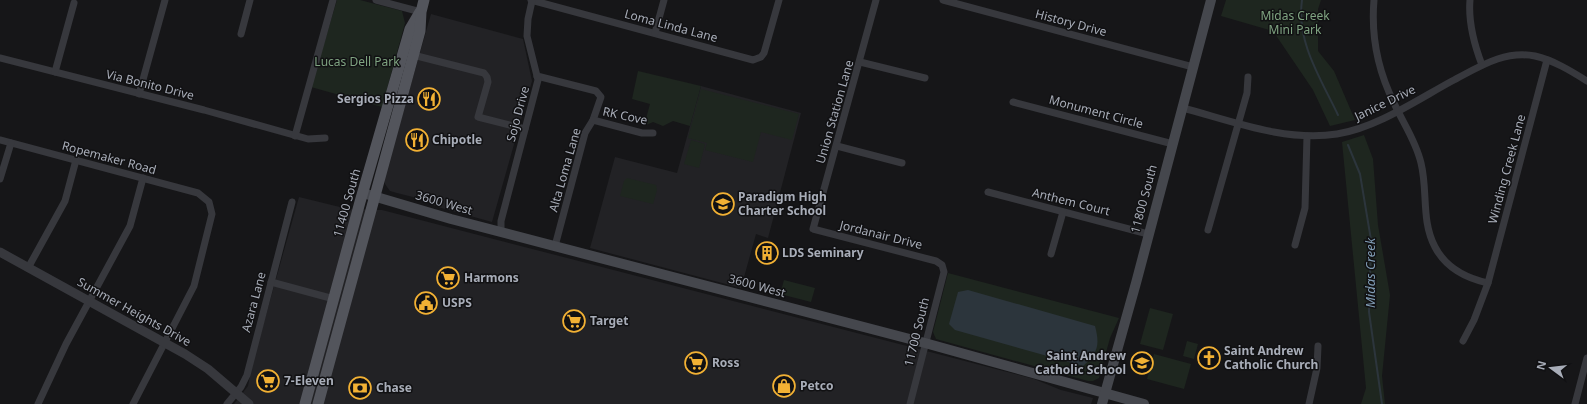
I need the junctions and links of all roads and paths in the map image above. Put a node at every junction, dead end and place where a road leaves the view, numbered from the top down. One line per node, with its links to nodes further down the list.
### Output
1 (165, 0): 29 (street)
2 (250, 0): 17 (street)
3 (333, 0): 37 (street)
4 (376, 0): 15 (street)
5 (424, 0): 15 (main road, 11400 South)
6 (532, 0): 16 (street, Loma Linda Lane); 25 (street, Sojo Drive)
7 (664, 0): 16 (street)
8 (779, 0): 16 (street, Loma Linda Lane)
9 (876, 0): 21 (street, Union Station Lane)
10 (943, 0): 23 (street, History Drive)
11 (1211, 0): 23 (main road, 11800 South)
12 (1374, 0): 32 (street)
13 (1470, 0): 22 (street)
14 (74, 3): 24 (street)
15 (420, 12): 18 (main road, 11400 South); 49 (main road, 11400 South)
16 (655, 33)
17 (241, 34)
18 (413, 54): 35 (street); 50 (main road, 11400 South)
19 (0, 58): 24 (street, Via Bonito Drive)
20 (1547, 60): 22 (street, Janice Drive); 28 (street, Janice Drive); 65 (street, Winding Creek Lane)
21 (860, 62): 27 (street); 43 (street, Union Station Lane)
22 (1482, 65): 32 (street, Janice Drive)
23 (1193, 67): 31 (main road, 11800 South)
24 (55, 72): 29 (street, Via Bonito Drive)
25 (537, 76): 33 (street, Alta Loma Lane); 35 (street, Sojo Drive)
26 (1248, 77): 34 (street)
27 (925, 78)
28 (1587, 81)
29 (139, 94): 37 (street, Via Bonito Drive)
30 (1013, 102): 42 (street, Monument Circle)
31 (1182, 108): 34 (street, Janice Drive); 42 (main road, 11800 South)
32 (1397, 110): 38 (street, Janice Drive); 65 (street)
33 (593, 120): 36 (street, RK Cove); 59 (street, Alta Loma Lane)
34 (1237, 122): 38 (street, Janice Drive); 55 (street)
35 (525, 129): 56 (street, Sojo Drive)
36 (653, 133)
37 (295, 136): 39 (street, Via Bonito Drive)
38 (1307, 136): 58 (street)
39 (324, 138)
40 (0, 140): 41 (street, Ropemaker Road)
41 (11, 143): 44 (street, Ropemaker Road); 46 (street)
42 (1173, 144): 57 (main road, 11800 South)
43 (837, 146): 45 (street); 54 (street, Union Station Lane)
44 (76, 160): 47 (street, Ropemaker Road); 63 (street)
45 (902, 163)
46 (0, 178)
47 (143, 178): 67 (street); 70 (street, Ropemaker Road)
48 (988, 192): 52 (street, Anthem Court)
49 (363, 193): 50 (main road, 3600 West); 53 (main road, 11400 South)
50 (374, 197): 56 (main road, 3600 West); 68 (main road, 11400 South)
51 (292, 202): 64 (street, Azara Lane)
52 (1063, 212): 57 (street, Anthem Court); 61 (street)
53 (353, 228): 66 (main road, 11400 South); 68 (main road)
54 (813, 229): 62 (street, Jordanair Drive)
55 (1208, 230)
56 (501, 232): 59 (main road, 3600 West)
57 (1148, 234): 76 (main road, 11800 South)
58 (1295, 245)
59 (555, 246): 71 (main road, 3600 West)
60 (0, 252): 63 (street, Summer Heights Drive)
61 (1050, 254)
62 (942, 265): 71 (street, 11700 South)
63 (28, 268): 67 (street, Summer Heights Drive)
64 (271, 282): 66 (street); 75 (street, Azara Lane)
65 (1488, 284): 69 (street, Winding Creek Lane)
66 (334, 299): 73 (main road); 81 (main road, 11400 South)
67 (90, 301): 70 (street, Summer Heights Drive); 77 (street)
68 (346, 301): 73 (main road, 11400 South)
69 (1463, 341)
70 (164, 342): 75 (street, Summer Heights Drive); 78 (street)
71 (925, 343): 76 (main road, 3600 West); 83 (street, 11700 South)
72 (1318, 346): 85 (street)
73 (332, 354): 82 (main road, 11400 South)
74 (1587, 358): 86 (street)
75 (236, 394): 79 (street, Azara Lane); 80 (street, Summer Heights Drive)
76 (1103, 399): 84 (main road, 3600 West)
77 (38, 404)
78 (133, 404)
79 (227, 404)
80 (249, 404)
81 (305, 404)
82 (318, 404)
83 (910, 404)
84 (1144, 404)
85 (1309, 404)
86 (1575, 404)

